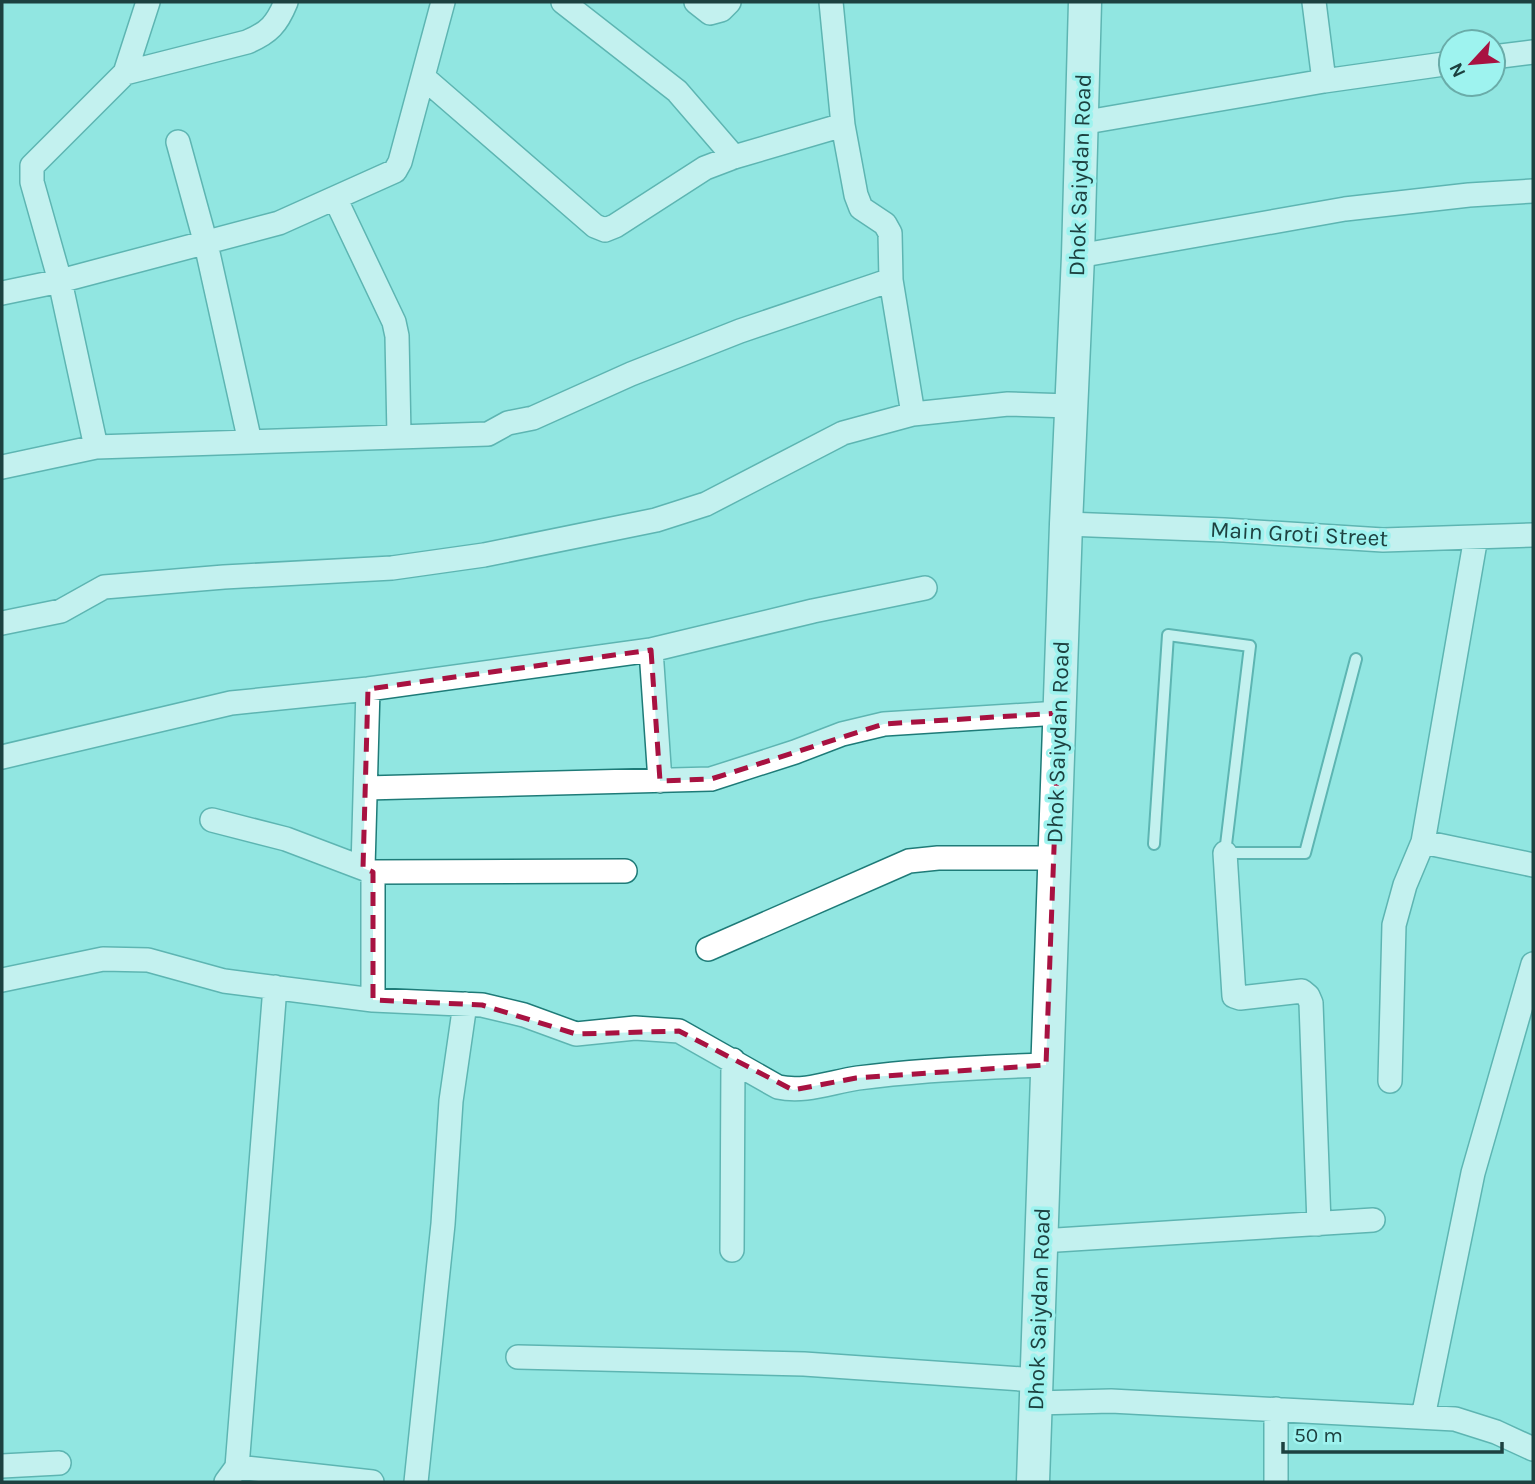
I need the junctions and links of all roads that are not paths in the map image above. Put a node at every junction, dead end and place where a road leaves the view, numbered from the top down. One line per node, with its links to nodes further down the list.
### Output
1 (148, 2): 13 (street)
2 (286, 2): 13 (street)
3 (443, 2): 14 (street)
4 (563, 2): 19 (street)
5 (696, 2): 6 (street)
6 (729, 2)
7 (831, 2): 17 (street)
8 (1085, 2): 16 (main road, Dhok Saiydan Road)
9 (1314, 2): 15 (street)
10 (1533, 52): 11 (street)
11 (1507, 55)
12 (1437, 65): 15 (street)
13 (125, 73): 25 (street)
14 (423, 78): 19 (street); 21 (street)
15 (1324, 81): 16 (street)
16 (1081, 123): 23 (main road, Dhok Saiydan Road)
17 (844, 125): 19 (street); 24 (street)
18 (178, 142): 22 (street)
19 (734, 157)
20 (1533, 191): 23 (street)
21 (335, 198): 22 (street); 29 (street)
22 (206, 244): 25 (street); 30 (street)
23 (1078, 256): 27 (main road, Dhok Saiydan Road)
24 (891, 280): 28 (street); 29 (street)
25 (60, 281): 26 (street); 31 (street)
26 (2, 293)
27 (1070, 406): 28 (street); 33 (main road, Dhok Saiydan Road)
28 (913, 414): 37 (street)
29 (399, 436): 30 (street)
30 (250, 442): 31 (street)
31 (96, 446): 32 (street)
32 (2, 467)
33 (1066, 524): 35 (street, Main Groti Street); 41 (main road, Dhok Saiydan Road)
34 (1533, 535): 35 (street, Main Groti Street)
35 (1476, 537): 46 (street)
36 (925, 588): 38 (street)
37 (2, 623)
38 (651, 650): 40 (street); 43 (street)
39 (1356, 659): 48 (lane)
40 (368, 689): 42 (street); 44 (street)
41 (1059, 713): 43 (street); 49 (main road, Dhok Saiydan Road)
42 (2, 757)
43 (660, 781): 44 (street)
44 (366, 788): 51 (street)
45 (212, 820): 51 (street)
46 (1423, 842): 50 (street); 61 (street)
47 (1154, 844): 48 (lane)
48 (1225, 853): 63 (street)
49 (1054, 858): 53 (street); 60 (main road, Dhok Saiydan Road)
50 (1533, 865)
51 (368, 870): 52 (street); 57 (street)
52 (625, 871)
53 (708, 949)
54 (1533, 964): 69 (street)
55 (2, 980): 56 (street)
56 (275, 987): 57 (street); 73 (street)
57 (373, 1000): 58 (street)
58 (465, 1004): 59 (street); 75 (street)
59 (733, 1060): 60 (street); 65 (street)
60 (1046, 1065): 64 (main road, Dhok Saiydan Road)
61 (1390, 1081)
62 (1373, 1220): 63 (street)
63 (1319, 1224): 64 (street)
64 (1041, 1241): 67 (main road, Dhok Saiydan Road)
65 (732, 1250)
66 (518, 1356): 67 (street)
67 (1036, 1391): 68 (street); 76 (main road, Dhok Saiydan Road)
68 (1276, 1409): 69 (street); 77 (street)
69 (1423, 1417): 70 (street)
70 (1533, 1449)
71 (60, 1463): 72 (street)
72 (2, 1466)
73 (232, 1475): 74 (street)
74 (372, 1482)
75 (416, 1482)
76 (1033, 1482)
77 (1276, 1482)

